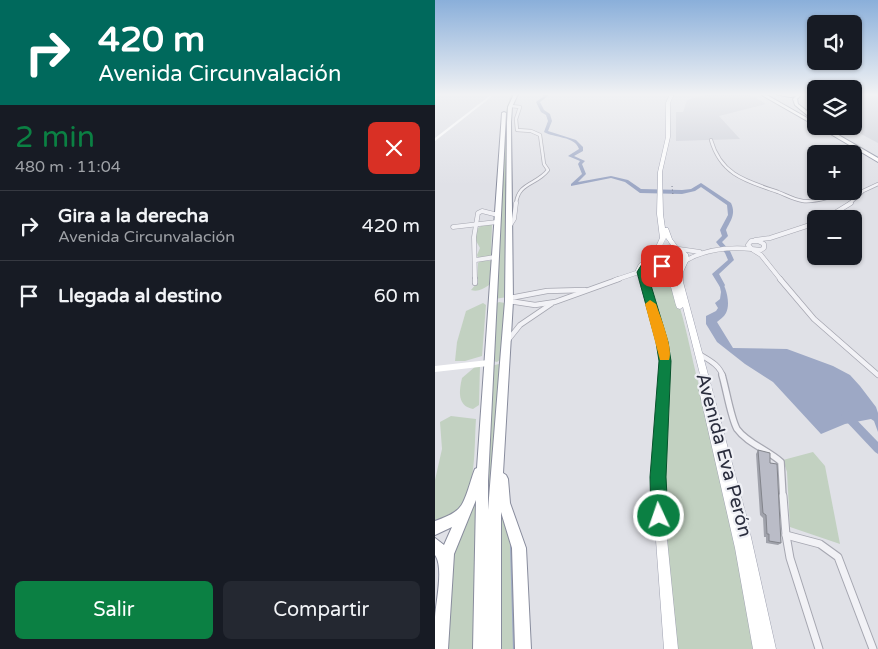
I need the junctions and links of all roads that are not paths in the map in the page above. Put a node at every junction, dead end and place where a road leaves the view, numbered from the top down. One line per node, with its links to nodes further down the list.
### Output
1 (455, 124): 7 (main road)
2 (503, 124): 17 (highway)
3 (668, 124): 13 (main road)
4 (513, 126): 21 (highway); 21 (street)
5 (836, 135): 9 (highway)
6 (844, 135): 9 (highway)
7 (435, 140)
8 (711, 140): 14 (street)
9 (874, 153): 10 (highway)
10 (878, 161)
11 (878, 184): 12 (street)
12 (862, 192)
13 (662, 197): 26 (main road); 31 (main road)
14 (807, 200)
15 (853, 200): 16 (street)
16 (840, 210)
17 (497, 218): 18 (street); 18 (street); 33 (highway)
18 (476, 225): 20 (street); 34 (street)
19 (807, 226): 22 (street)
20 (453, 227)
21 (508, 228): 40 (highway)
22 (770, 238): 23 (street); 25 (street)
23 (755, 240): 24 (street); 25 (street)
24 (748, 243): 27 (street); 29 (street)
25 (764, 244): 28 (street)
26 (677, 248): 30 (street); 31 (main road); 35 (main road)
27 (739, 248): 29 (street); 30 (street)
28 (763, 249): 29 (street); 32 (street)
29 (753, 250): 32 (street)
30 (708, 252): 35 (street)
31 (656, 253): 36 (main road); 37 (main road)
32 (761, 256): 48 (street)
33 (495, 257): 34 (street); 42 (highway)
34 (476, 260): 38 (street)
35 (685, 262): 36 (main road); 45 (main road, Avenida Eva Perón)
36 (661, 266): 37 (main road); 61 (main road, Avenida Eva Perón)
37 (641, 277): 39 (street); 60 (main road)
38 (475, 283)
39 (586, 291): 40 (street); 41 (street)
40 (509, 302): 41 (street); 42 (highway); 43 (highway)
41 (555, 302): 43 (street)
42 (491, 309): 46 (highway)
43 (508, 340): 44 (highway)
44 (507, 354): 46 (highway); 49 (highway)
45 (698, 354): 53 (street); 62 (main road, Avenida Eva Perón)
46 (488, 363): 47 (main road); 50 (highway)
47 (435, 369)
48 (878, 375)
49 (503, 407): 58 (highway); 59 (highway)
50 (485, 426): 51 (highway); 57 (highway)
51 (468, 506): 52 (highway); 55 (highway)
52 (435, 528)
53 (785, 535): 63 (street); 64 (street)
54 (435, 545): 55 (highway)
55 (445, 577): 56 (highway)
56 (440, 649)
57 (481, 649)
58 (493, 649)
59 (523, 649)
60 (671, 649)
61 (760, 649)
62 (769, 649)
63 (819, 649)
64 (873, 649)

